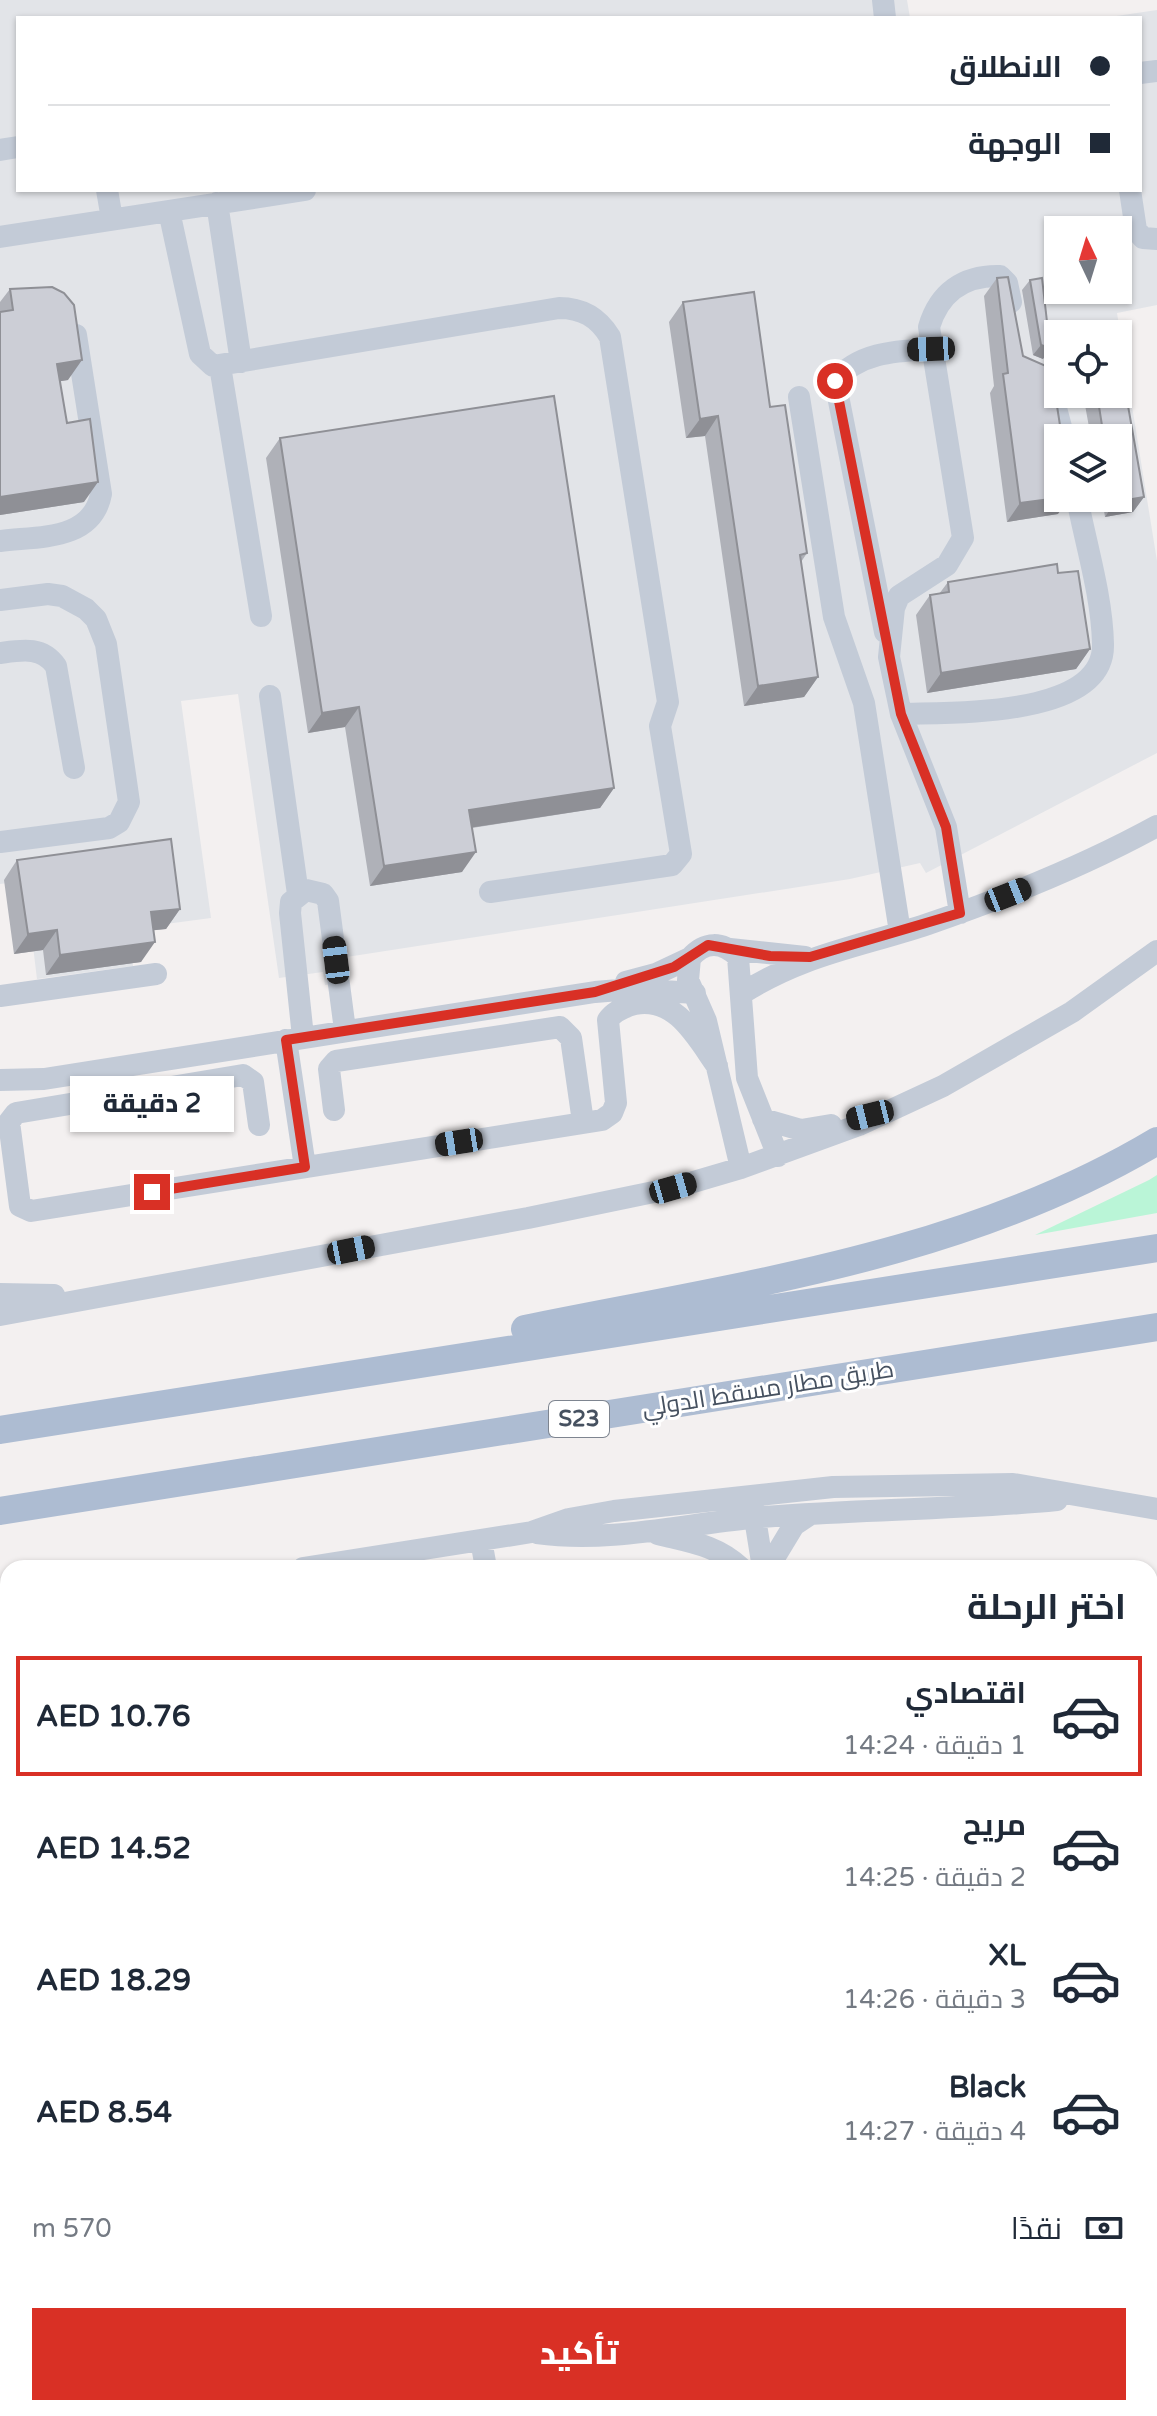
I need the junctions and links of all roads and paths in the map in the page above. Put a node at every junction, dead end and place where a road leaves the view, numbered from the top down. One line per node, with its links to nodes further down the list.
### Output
1 (107, 192): 6 (street)
2 (291, 192): 4 (street)
3 (1130, 192): 8 (street)
4 (217, 203): 5 (street); 12 (street)
5 (169, 211): 6 (street); 12 (street)
6 (112, 219): 7 (street)
7 (0, 237)
8 (1157, 239)
9 (69, 311): 17 (street)
10 (1016, 329): 11 (street)
11 (931, 349): 21 (street); 21 (street)
12 (231, 364): 19 (street); 27 (street)
13 (1027, 370): 15 (street)
14 (799, 397): 30 (street)
15 (1061, 424)
16 (1079, 512): 23 (street)
17 (0, 541)
18 (0, 600): 26 (street)
19 (261, 616)
20 (0, 653): 24 (street)
21 (889, 657): 23 (street)
22 (270, 696): 28 (street)
23 (901, 714): 29 (street)
24 (74, 768)
25 (1157, 826): 29 (street)
26 (0, 842)
27 (490, 892)
28 (298, 894): 44 (street); 45 (street)
29 (960, 913): 30 (street)
30 (900, 932): 33 (street)
31 (730, 949): 33 (street); 34 (street); 40 (street)
32 (1157, 951): 41 (street)
33 (810, 957): 40 (street)
34 (690, 958): 38 (street); 39 (street)
35 (1157, 965): 41 (street)
36 (156, 974): 37 (street)
37 (75, 986): 42 (street); 43 (street)
38 (595, 992): 39 (street); 44 (street)
39 (695, 993): 46 (street)
40 (741, 994): 52 (street)
41 (1099, 995): 50 (street)
42 (0, 996)
43 (0, 1005)
44 (345, 1030): 45 (street)
45 (294, 1039): 47 (street); 57 (street)
46 (717, 1066): 53 (street); 58 (street)
47 (44, 1079): 48 (street); 49 (street)
48 (0, 1080)
49 (0, 1092)
50 (898, 1108): 52 (street); 56 (street)
51 (334, 1110): 53 (street)
52 (763, 1119): 56 (street)
53 (583, 1122): 57 (street)
54 (259, 1125): 57 (street)
55 (1157, 1141): 64 (main road)
56 (778, 1156): 58 (street)
57 (305, 1167)
58 (741, 1168): 61 (street)
59 (1157, 1248): 64 (main road)
60 (0, 1294): 61 (street)
61 (103, 1296): 62 (street)
62 (0, 1315)
63 (1157, 1327): 70 (main road, طريق مطار مسقط الدولي / S23)
64 (143, 1408): 65 (main road)
65 (0, 1430)
66 (751, 1493): 67 (street); 68 (street); 72 (street)
67 (727, 1497): 73 (street); 75 (street)
68 (1078, 1497): 69 (street); 71 (street)
69 (1157, 1509)
70 (0, 1511)
71 (809, 1515): 72 (street); 82 (street)
72 (755, 1518): 73 (street); 81 (street)
73 (731, 1520): 74 (street); 80 (street)
74 (643, 1531): 75 (street); 79 (street)
75 (532, 1532): 76 (street)
76 (481, 1540): 77 (street); 78 (street)
77 (354, 1560)
78 (485, 1560)
79 (732, 1560)
80 (739, 1560)
81 (763, 1560)
82 (770, 1560)

